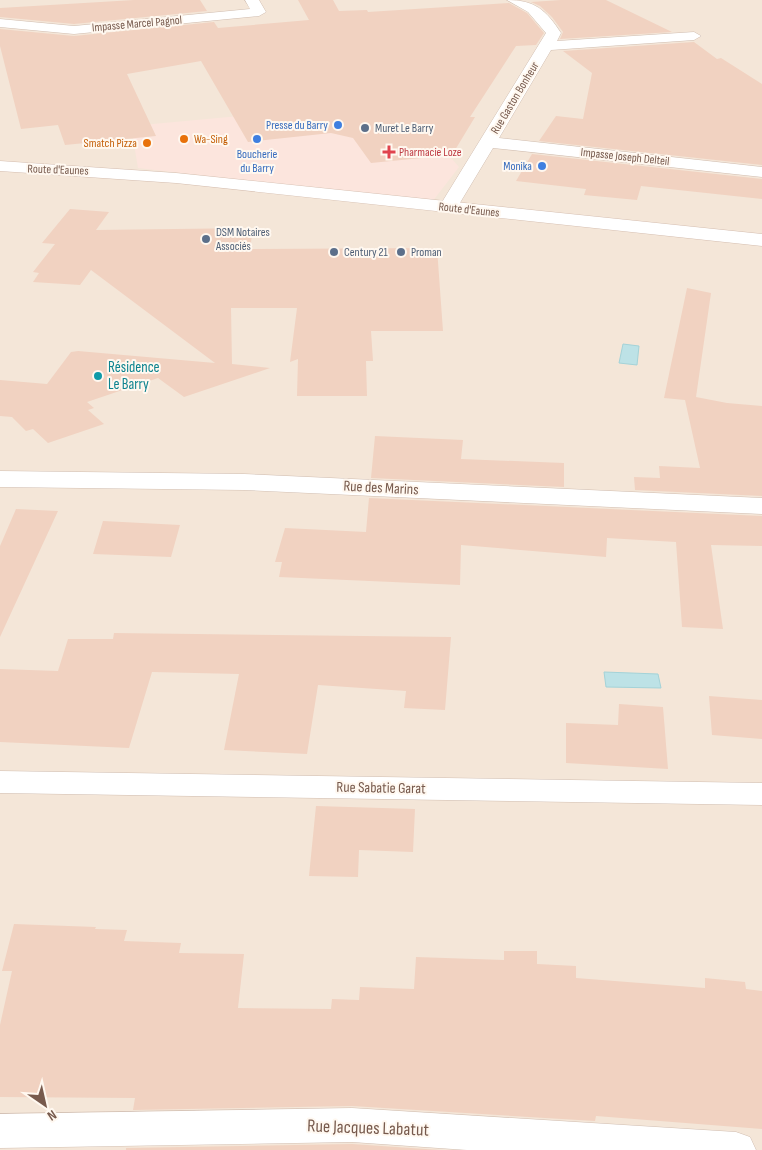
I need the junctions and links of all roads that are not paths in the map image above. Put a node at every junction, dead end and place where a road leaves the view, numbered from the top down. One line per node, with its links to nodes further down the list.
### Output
1 (252, 0): 3 (street, Impasse Marcel Pagnol)
2 (514, 0): 5 (street, Rue Gaston Bonheur)
3 (0, 23)
4 (694, 36): 5 (street)
5 (546, 46): 6 (street, Rue Gaston Bonheur)
6 (488, 142): 8 (street, Impasse Joseph Delteil); 11 (street, Rue Gaston Bonheur)
7 (0, 166): 9 (street, Route d'Eaunes)
8 (762, 172)
9 (176, 178): 10 (street, Route d'Eaunes); 11 (street, Route d'Eaunes)
10 (0, 183)
11 (448, 207): 12 (street, Route d'Eaunes)
12 (762, 240)
13 (0, 479): 14 (street, Rue des Marins)
14 (762, 506)
15 (0, 782): 16 (street, Rue Sabatie Garat)
16 (762, 794)
17 (0, 1131): 18 (street, Rue Jacques Labatut)
18 (736, 1150)

